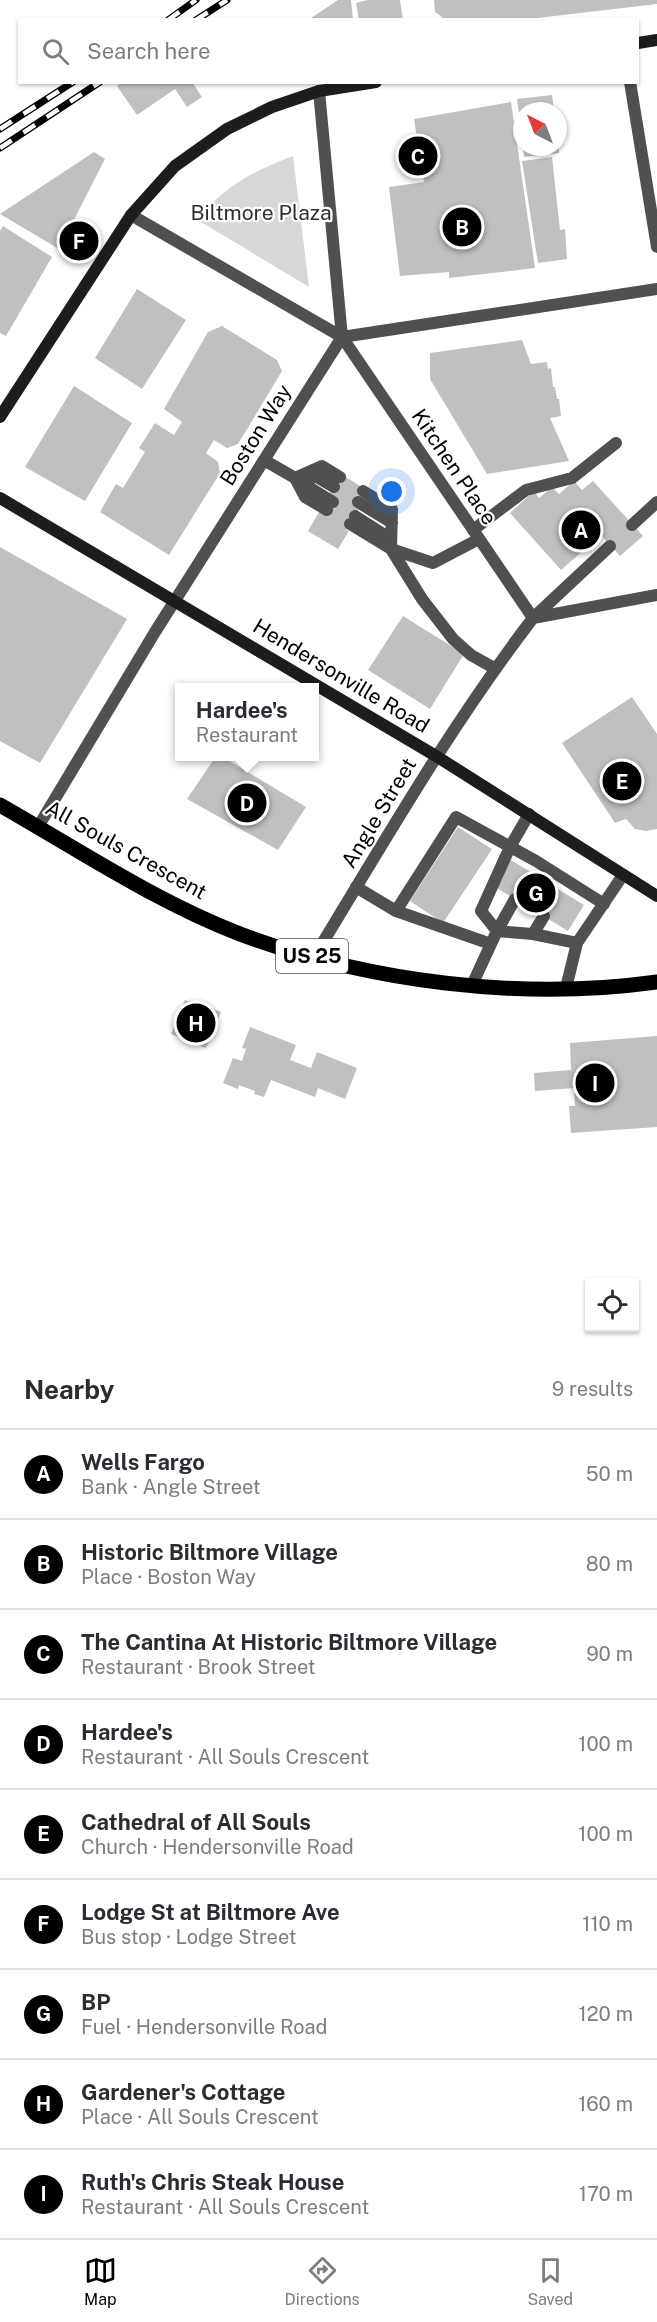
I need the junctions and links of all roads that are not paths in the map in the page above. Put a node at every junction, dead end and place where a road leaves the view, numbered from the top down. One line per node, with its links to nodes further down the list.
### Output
1 (657, 40): 2 (main road)
2 (639, 43)
3 (363, 84): 5 (main road)
4 (630, 84): 7 (street)
5 (319, 91): 6 (main road); 9 (street)
6 (130, 215): 9 (street); 10 (main road)
7 (657, 247)
8 (657, 289): 9 (street)
9 (342, 337): 12 (street, Boston Way); 21 (street, Kitchen Place)
10 (0, 417)
11 (616, 443): 21 (street)
12 (264, 460): 13 (street); 25 (street, Boston Way)
13 (295, 478): 14 (street); 18 (street)
14 (337, 482)
15 (361, 496): 22 (street)
16 (0, 498): 25 (main road, Hendersonville Road)
17 (657, 502): 20 (street)
18 (330, 506)
19 (352, 520): 22 (street)
20 (632, 525)
21 (476, 534): 22 (street); 26 (street, Kitchen Place)
22 (391, 544): 27 (street)
23 (610, 546): 26 (street, Angle Street)
24 (657, 595): 26 (street)
25 (175, 600): 28 (main road, Hendersonville Road); 33 (street, Boston Way)
26 (533, 618): 27 (street, Angle Street)
27 (494, 668): 30 (street, Angle Street)
28 (314, 683)
29 (319, 686): 30 (main road, Hendersonville Road)
30 (436, 756): 32 (main road, Hendersonville Road); 36 (street, Angle Street)
31 (0, 805): 33 (main road, All Souls Crescent / US 25)
32 (529, 814): 34 (street); 35 (main road, Hendersonville Road)
33 (39, 827): 46 (main road, All Souls Crescent / US 25)
34 (510, 847): 39 (street); 40 (street); 42 (street)
35 (623, 875): 37 (main road, Hendersonville Road); 39 (street)
36 (356, 887): 40 (street); 46 (street, Angle Street)
37 (657, 896)
38 (515, 899): 42 (street)
39 (604, 904): 44 (street)
40 (396, 911): 45 (street)
41 (544, 916): 43 (street)
42 (497, 931): 43 (street); 45 (street)
43 (533, 934): 44 (street)
44 (577, 943): 49 (street)
45 (491, 944): 48 (street)
46 (314, 957): 48 (main road, All Souls Crescent / US 25)
47 (657, 982): 49 (main road, All Souls Crescent / US 25)
48 (472, 985): 49 (main road, All Souls Crescent / US 25)
49 (566, 988)

